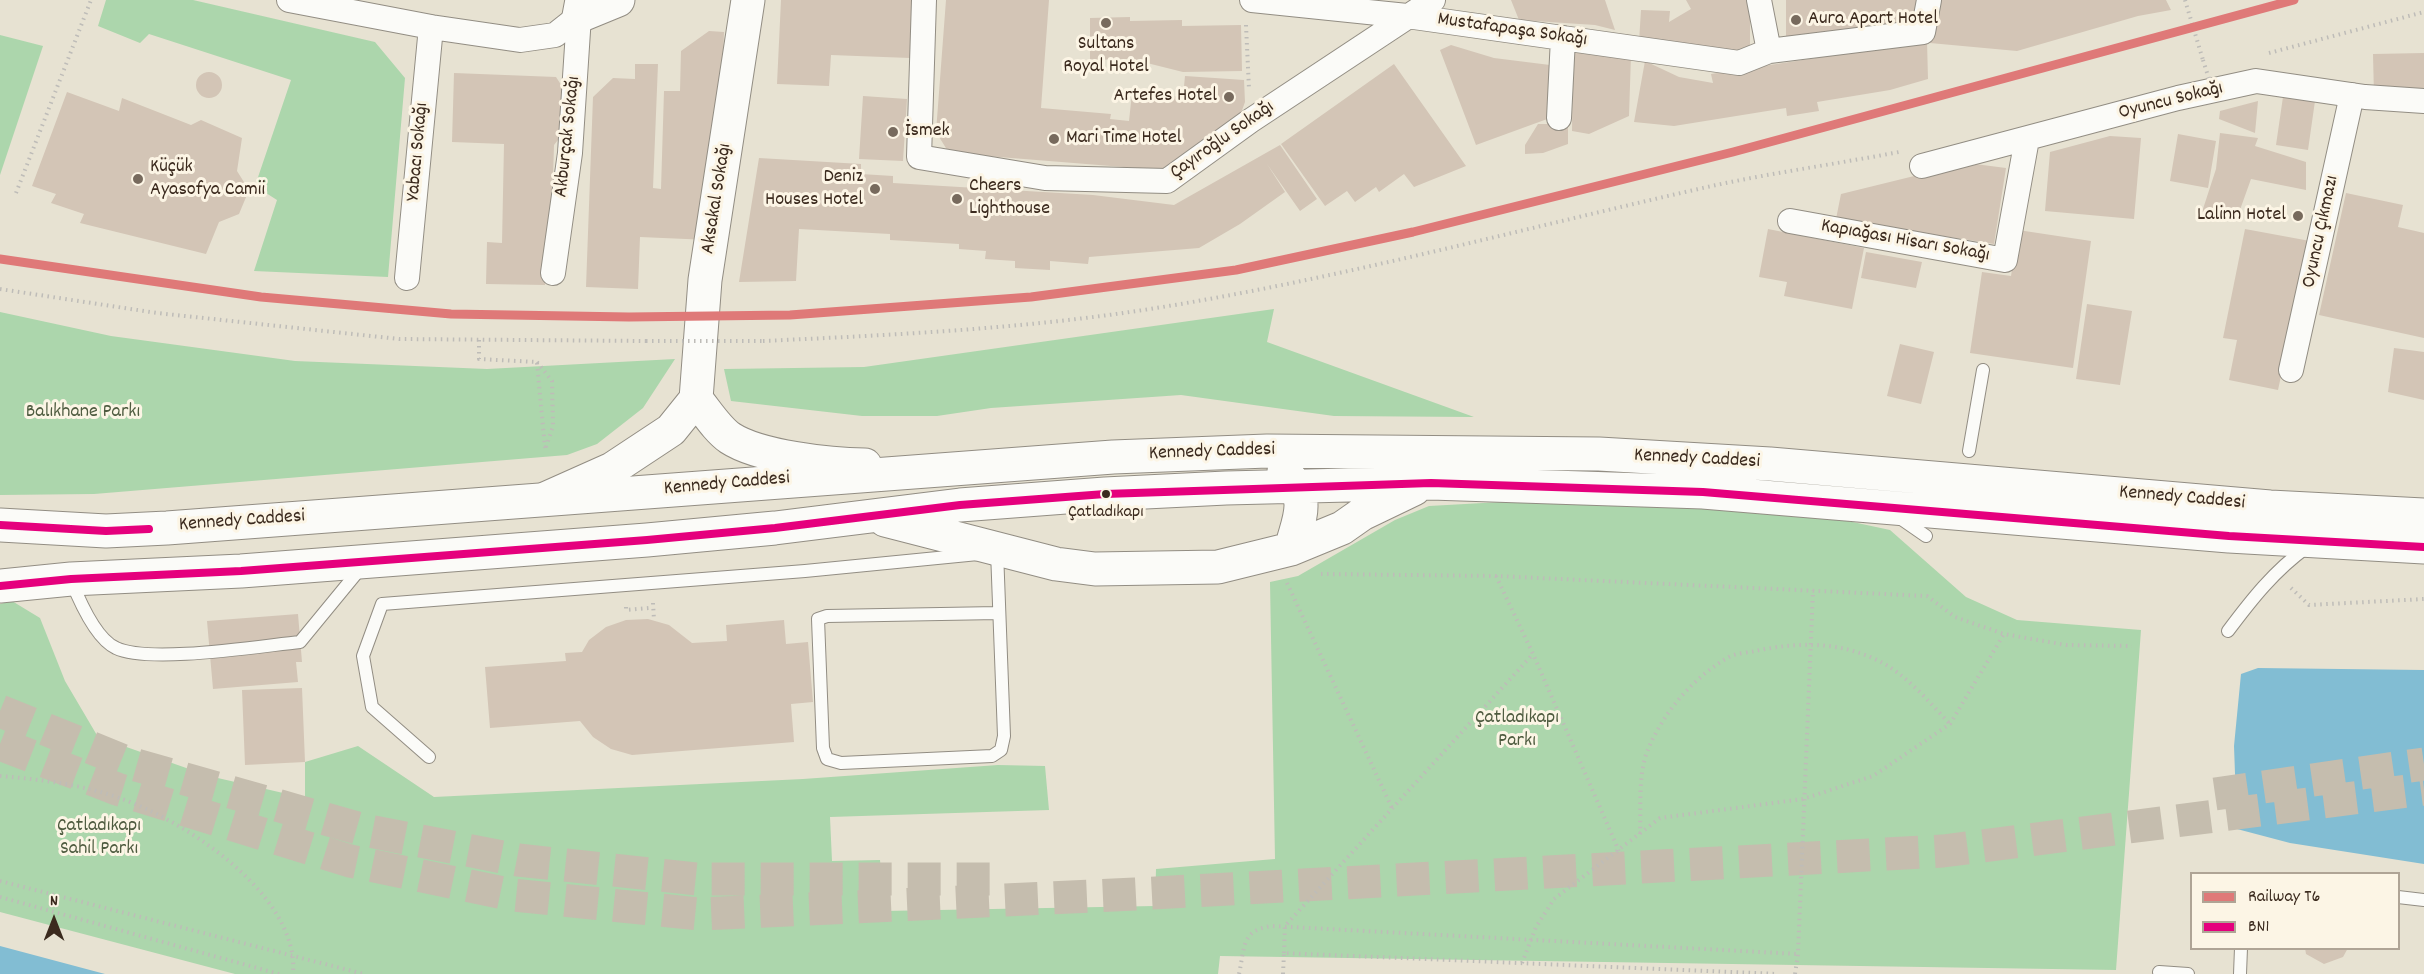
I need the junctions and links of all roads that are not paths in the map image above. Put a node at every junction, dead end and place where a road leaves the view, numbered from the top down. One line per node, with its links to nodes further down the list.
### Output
1 (289, 0): 11 (street)
2 (618, 0): 8 (main road)
3 (924, 0): 9 (street, Çayıroğlu Sokağı)
4 (1433, 0): 9 (street, Çayıroğlu Sokağı)
5 (1759, 0): 13 (street)
6 (1929, 0): 13 (street, Mustafapaşa Sokağı)
7 (739, 2): 24 (main road, Aksakal Sokağı)
8 (580, 8): 11 (street); 20 (street, Akburçak Sokağı)
9 (1402, 8): 10 (street, Mustafapaşa Sokağı); 12 (street, Mustafapaşa Sokağı)
10 (1249, 11)
11 (431, 27): 21 (street, Yabacı Sokağı)
12 (1563, 38): 13 (street, Mustafapaşa Sokağı); 16 (street)
13 (1769, 51)
14 (2352, 95): 15 (street, Oyuncu Sokağı); 17 (street, Oyuncu Sokağı); 23 (street, Oyuncu Çıkmazı)
15 (2424, 101)
16 (1559, 118)
17 (2027, 139): 18 (street, Oyuncu Sokağı); 19 (street, Kapıağası Hisarı Sokağı)
18 (1916, 158)
19 (1790, 221)
20 (553, 273)
21 (407, 278)
22 (1983, 370): 26 (lane)
23 (2291, 370)
24 (696, 399): 27 (main road); 30 (main road)
25 (1267, 451): 27 (main road, Kennedy Caddesi); 29 (main road); 32 (main road, Kennedy Caddesi)
26 (1969, 451)
27 (983, 468): 30 (main road, Kennedy Caddesi)
28 (1431, 483): 29 (main road, Kennedy Caddesi); 31 (main road, Kennedy Caddesi); 39 (main road)
29 (1298, 486): 33 (main road, Kennedy Caddesi); 39 (main road)
30 (543, 500): 34 (main road, Kennedy Caddesi)
31 (1885, 507): 35 (lane); 36 (main road, Kennedy Caddesi)
32 (2424, 515)
33 (869, 516): 38 (main road); 40 (main road, Kennedy Caddesi)
34 (0, 525)
35 (1926, 536)
36 (2315, 541): 37 (main road, Kennedy Caddesi); 44 (lane)
37 (2424, 547)
38 (997, 550): 39 (main road); 43 (lane); 45 (lane)
39 (1282, 551)
40 (366, 562): 41 (main road, Kennedy Caddesi); 41 (lane)
41 (71, 579): 42 (main road, Kennedy Caddesi)
42 (0, 586)
43 (998, 613): 43 (lane)
44 (2228, 631)
45 (429, 757)
46 (2400, 897): 47 (lane)
47 (2424, 900)
48 (2241, 950): 51 (lane)
49 (2158, 972): 50 (lane)
50 (2188, 974)
51 (2240, 974)

